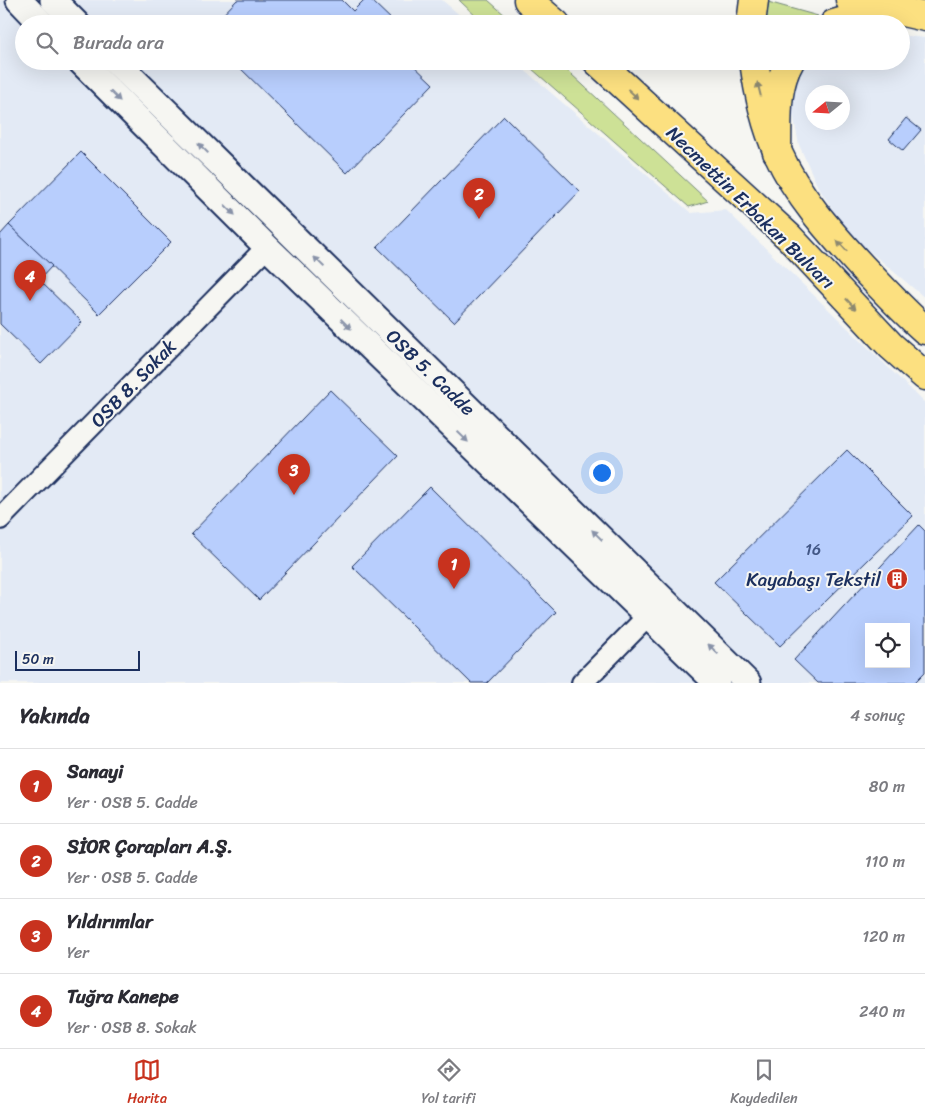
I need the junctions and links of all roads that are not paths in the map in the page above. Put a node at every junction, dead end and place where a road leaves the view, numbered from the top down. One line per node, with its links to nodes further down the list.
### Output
1 (19, 0): 7 (street)
2 (54, 0): 8 (street)
3 (528, 0): 9 (main road)
4 (554, 0): 10 (main road)
5 (754, 0): 11 (main road)
6 (850, 0): 12 (main road)
7 (33, 15)
8 (69, 15)
9 (546, 15)
10 (556, 15)
11 (752, 15)
12 (914, 15)
13 (89, 70): 19 (street, one-way to 19)
14 (124, 70): 26 (street, OSB 5. Cadde, one-way to 14)
15 (607, 70): 21 (main road, Necmettin Erbakan Bulvarı, one-way to 21)
16 (756, 70): 18 (main road, Necmettin Erbakan Bulvarı, one-way to 16)
17 (786, 70): 18 (main road)
18 (777, 152): 20 (main road, Necmettin Erbakan Bulvarı, one-way to 18)
19 (267, 247): 22 (street, OSB 8. Sokak); 23 (street, one-way to 23)
20 (925, 330)
21 (925, 376)
22 (0, 519)
23 (648, 616): 24 (street); 25 (street)
24 (582, 683)
25 (717, 683)
26 (748, 683)

